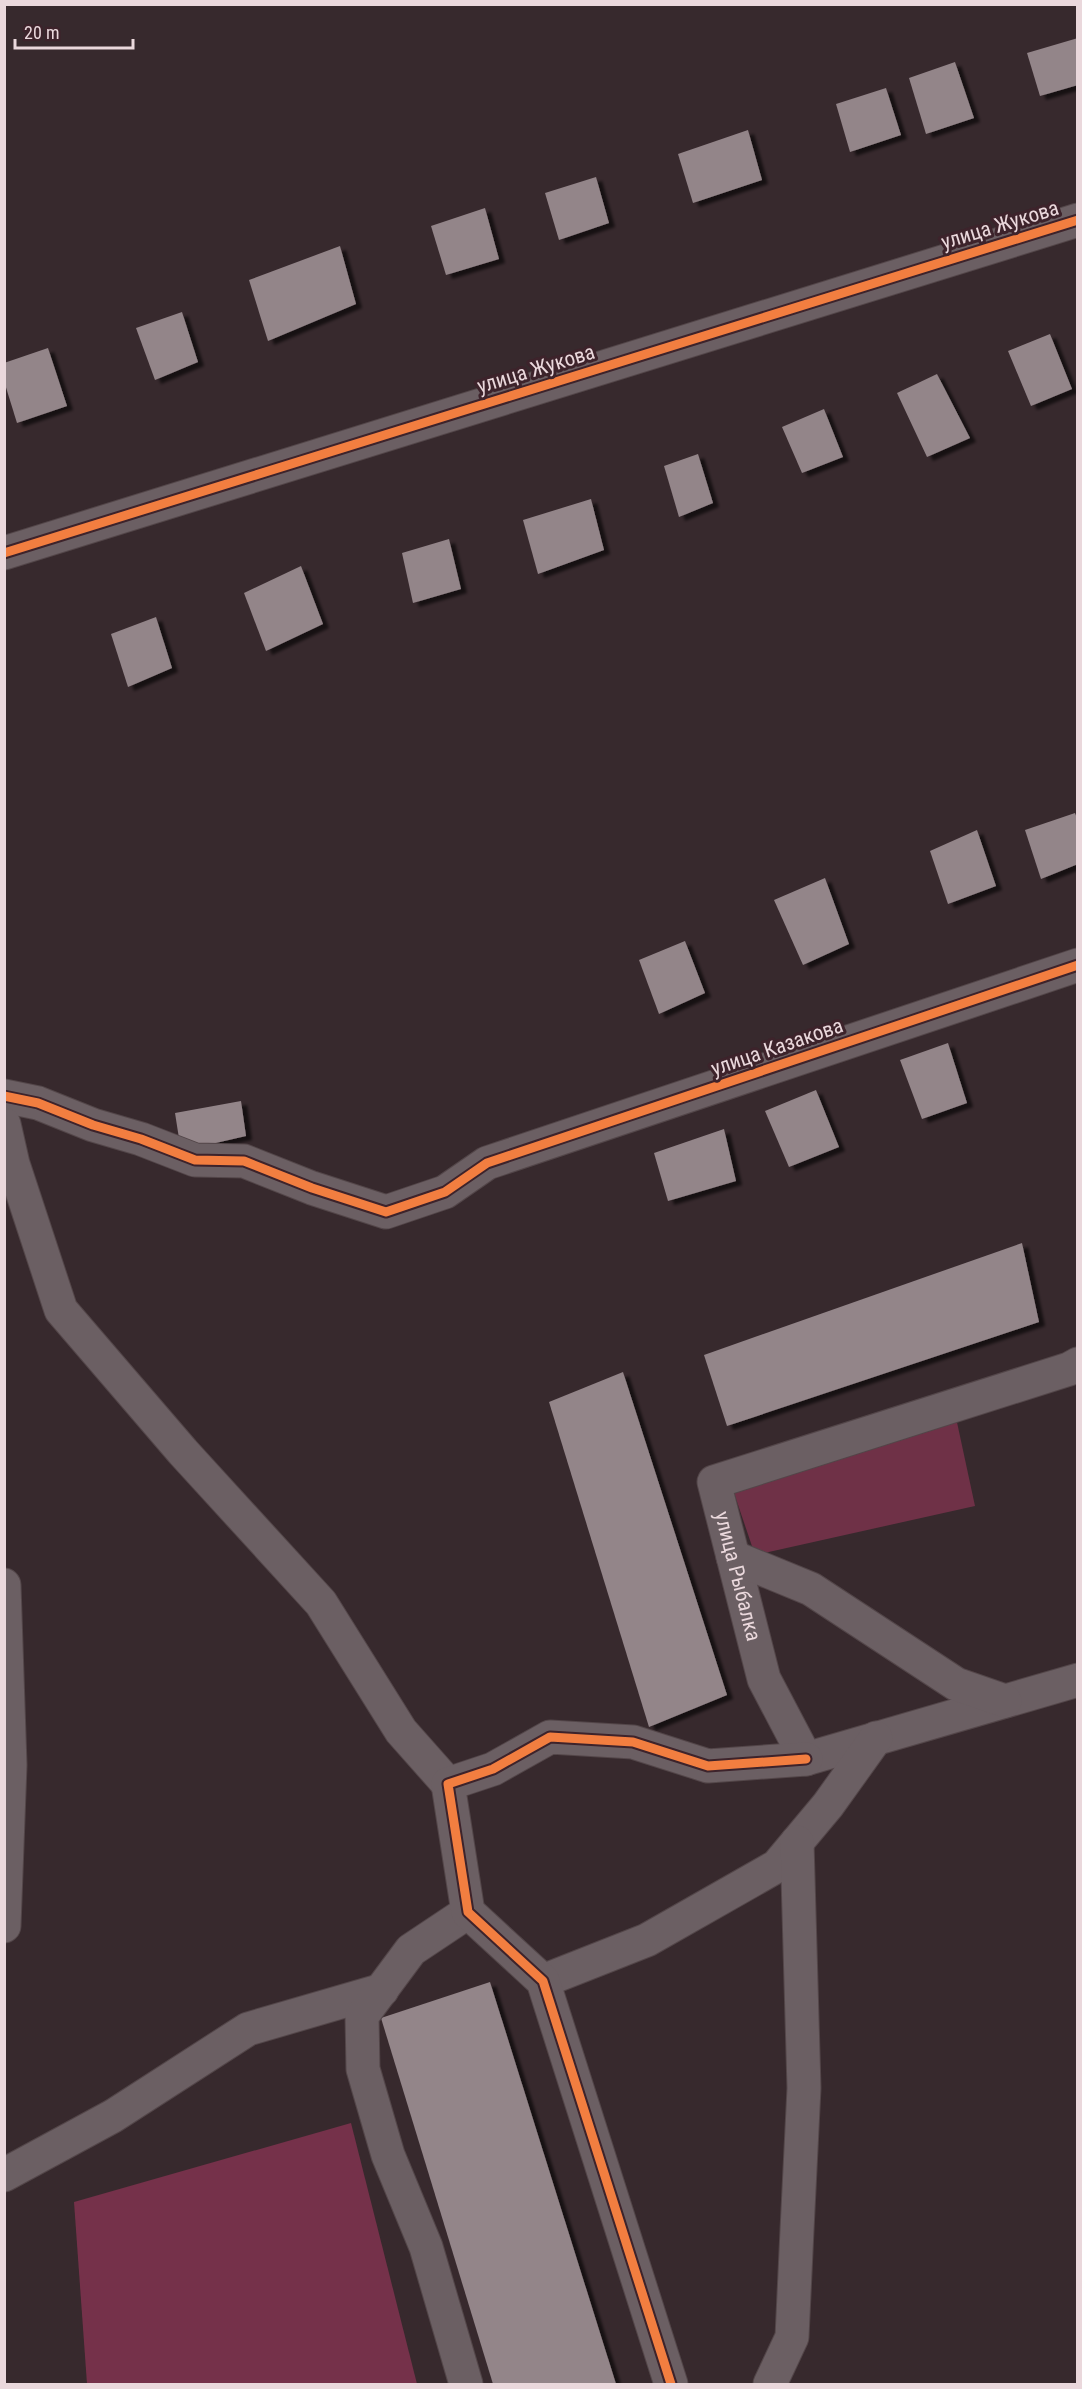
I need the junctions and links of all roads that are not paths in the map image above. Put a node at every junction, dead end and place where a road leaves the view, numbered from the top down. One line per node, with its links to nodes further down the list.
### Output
1 (1077, 220): 2 (street, улица Жукова)
2 (4, 553)
3 (1077, 965): 4 (street, улица Казакова)
4 (4, 1096)
5 (4, 1124): 13 (street)
6 (1077, 1364): 7 (street, улица Рыбалка)
7 (733, 1557): 10 (street); 12 (street, улица Рыбалка)
8 (4, 1585): 16 (street)
9 (1077, 1680): 10 (street)
10 (1005, 1701): 11 (street)
11 (876, 1738): 12 (street); 14 (street)
12 (806, 1759): 13 (street)
13 (448, 1784): 15 (street)
14 (797, 1842): 17 (street); 22 (street)
15 (468, 1912): 17 (street); 18 (street)
16 (4, 1926)
17 (543, 1981): 21 (street)
18 (382, 1990): 19 (street); 20 (street)
19 (4, 2175)
20 (466, 2385)
21 (671, 2385)
22 (770, 2385)

